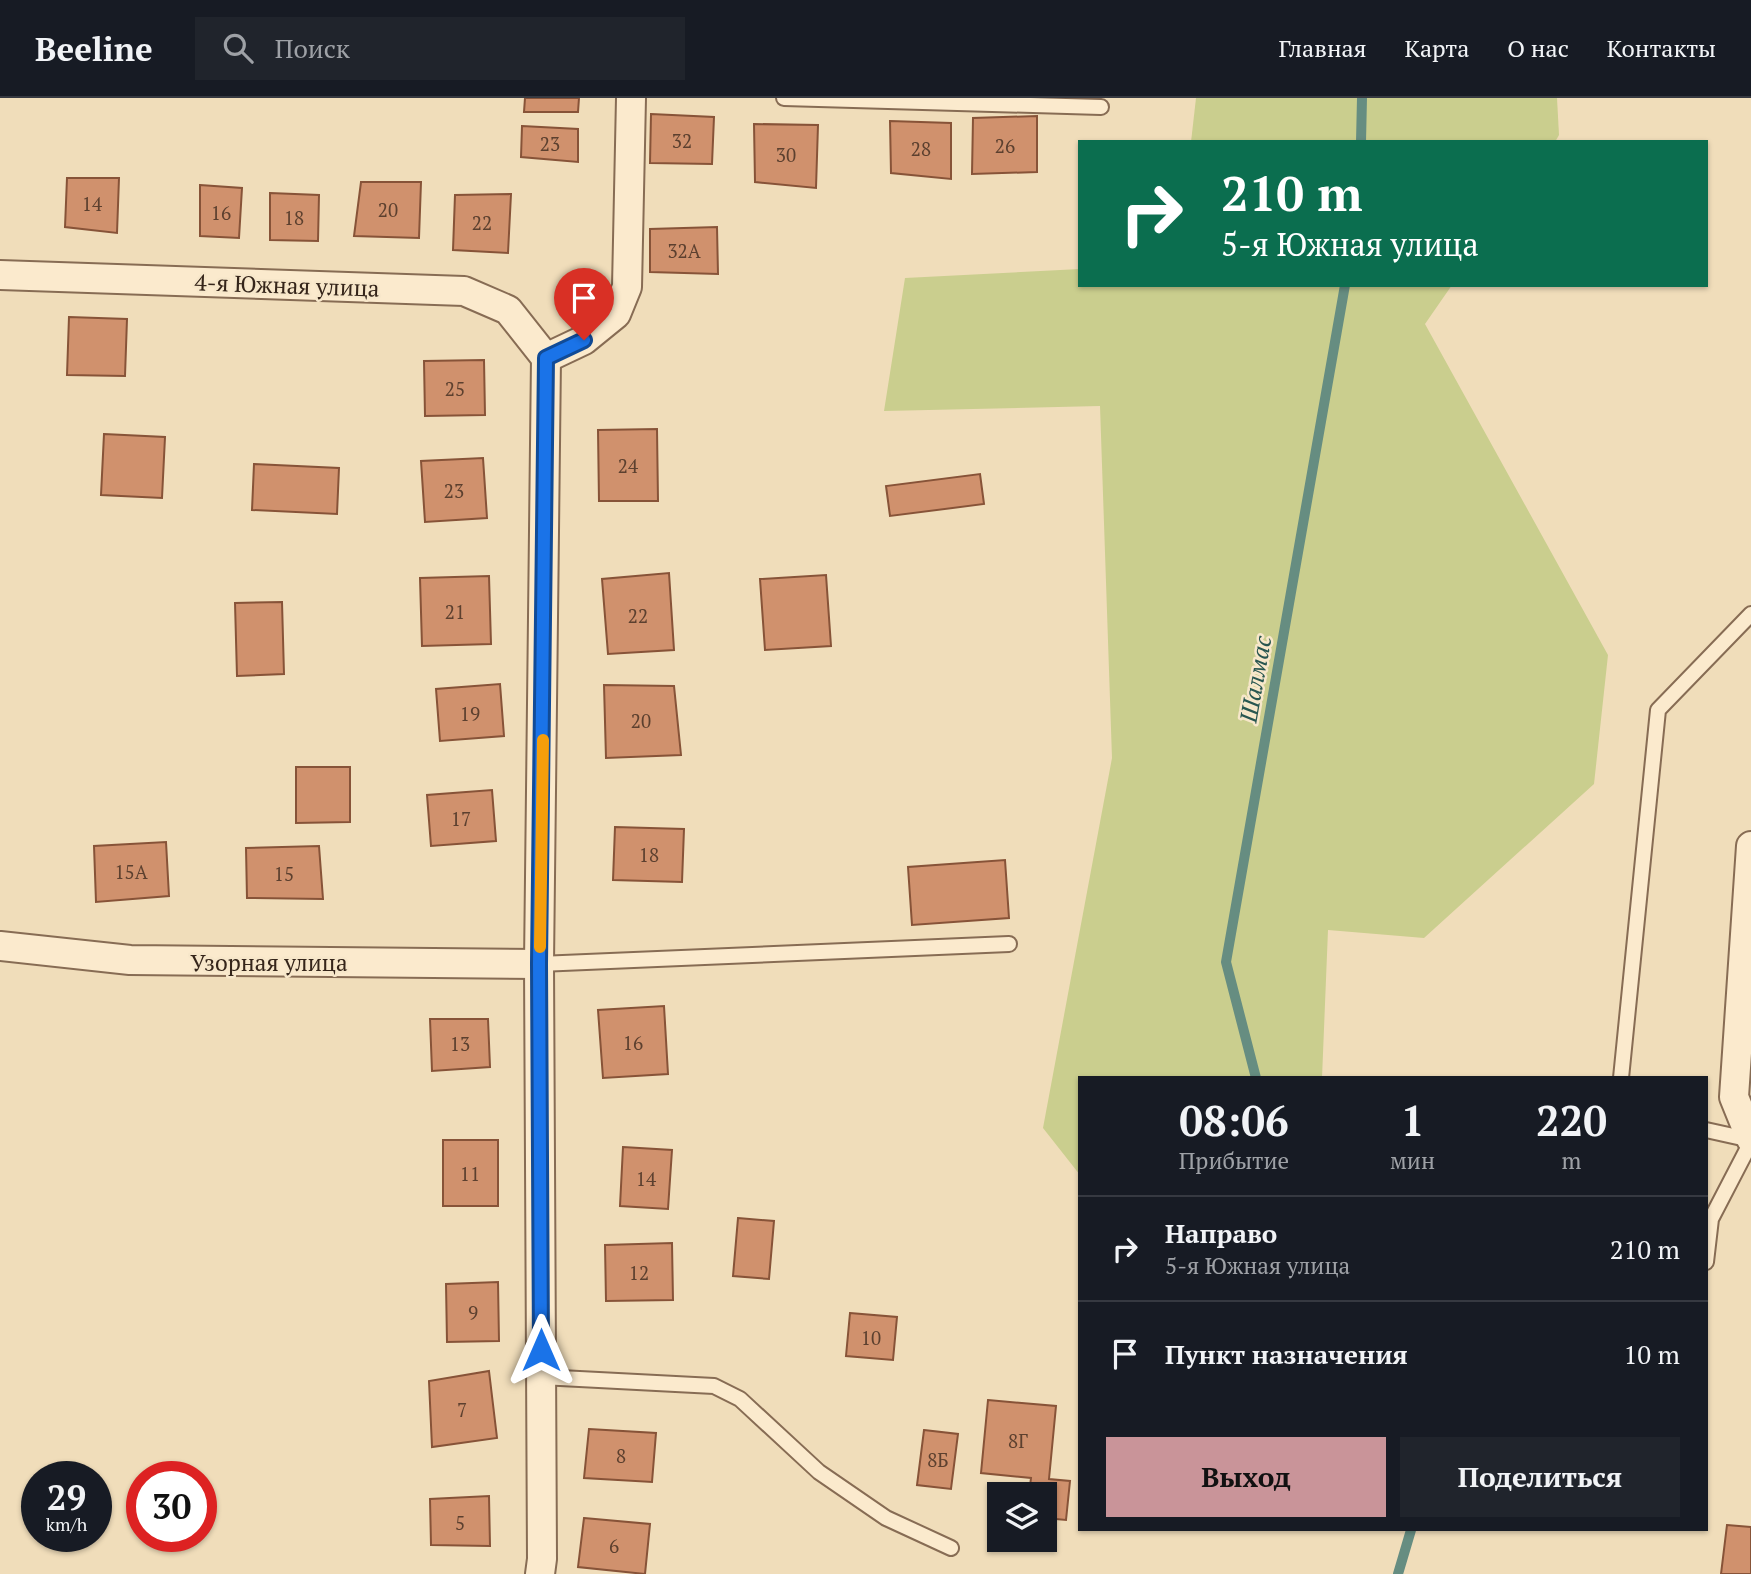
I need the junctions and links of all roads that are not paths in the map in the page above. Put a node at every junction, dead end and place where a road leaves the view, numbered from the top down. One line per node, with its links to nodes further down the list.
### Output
1 (631, 98): 5 (street)
2 (784, 98): 3 (lane)
3 (1101, 107)
4 (0, 275): 5 (street, 4-я Южная улица)
5 (546, 358): 10 (street)
6 (1751, 614): 11 (lane)
7 (1751, 846): 13 (street)
8 (1010, 944): 10 (lane)
9 (0, 946): 10 (street, Узорная улица)
10 (539, 964): 15 (street)
11 (1621, 1076)
12 (1708, 1130): 13 (lane)
13 (1751, 1140): 14 (lane)
14 (1708, 1245)
15 (541, 1377): 16 (lane); 17 (street)
16 (951, 1548)
17 (540, 1574)

